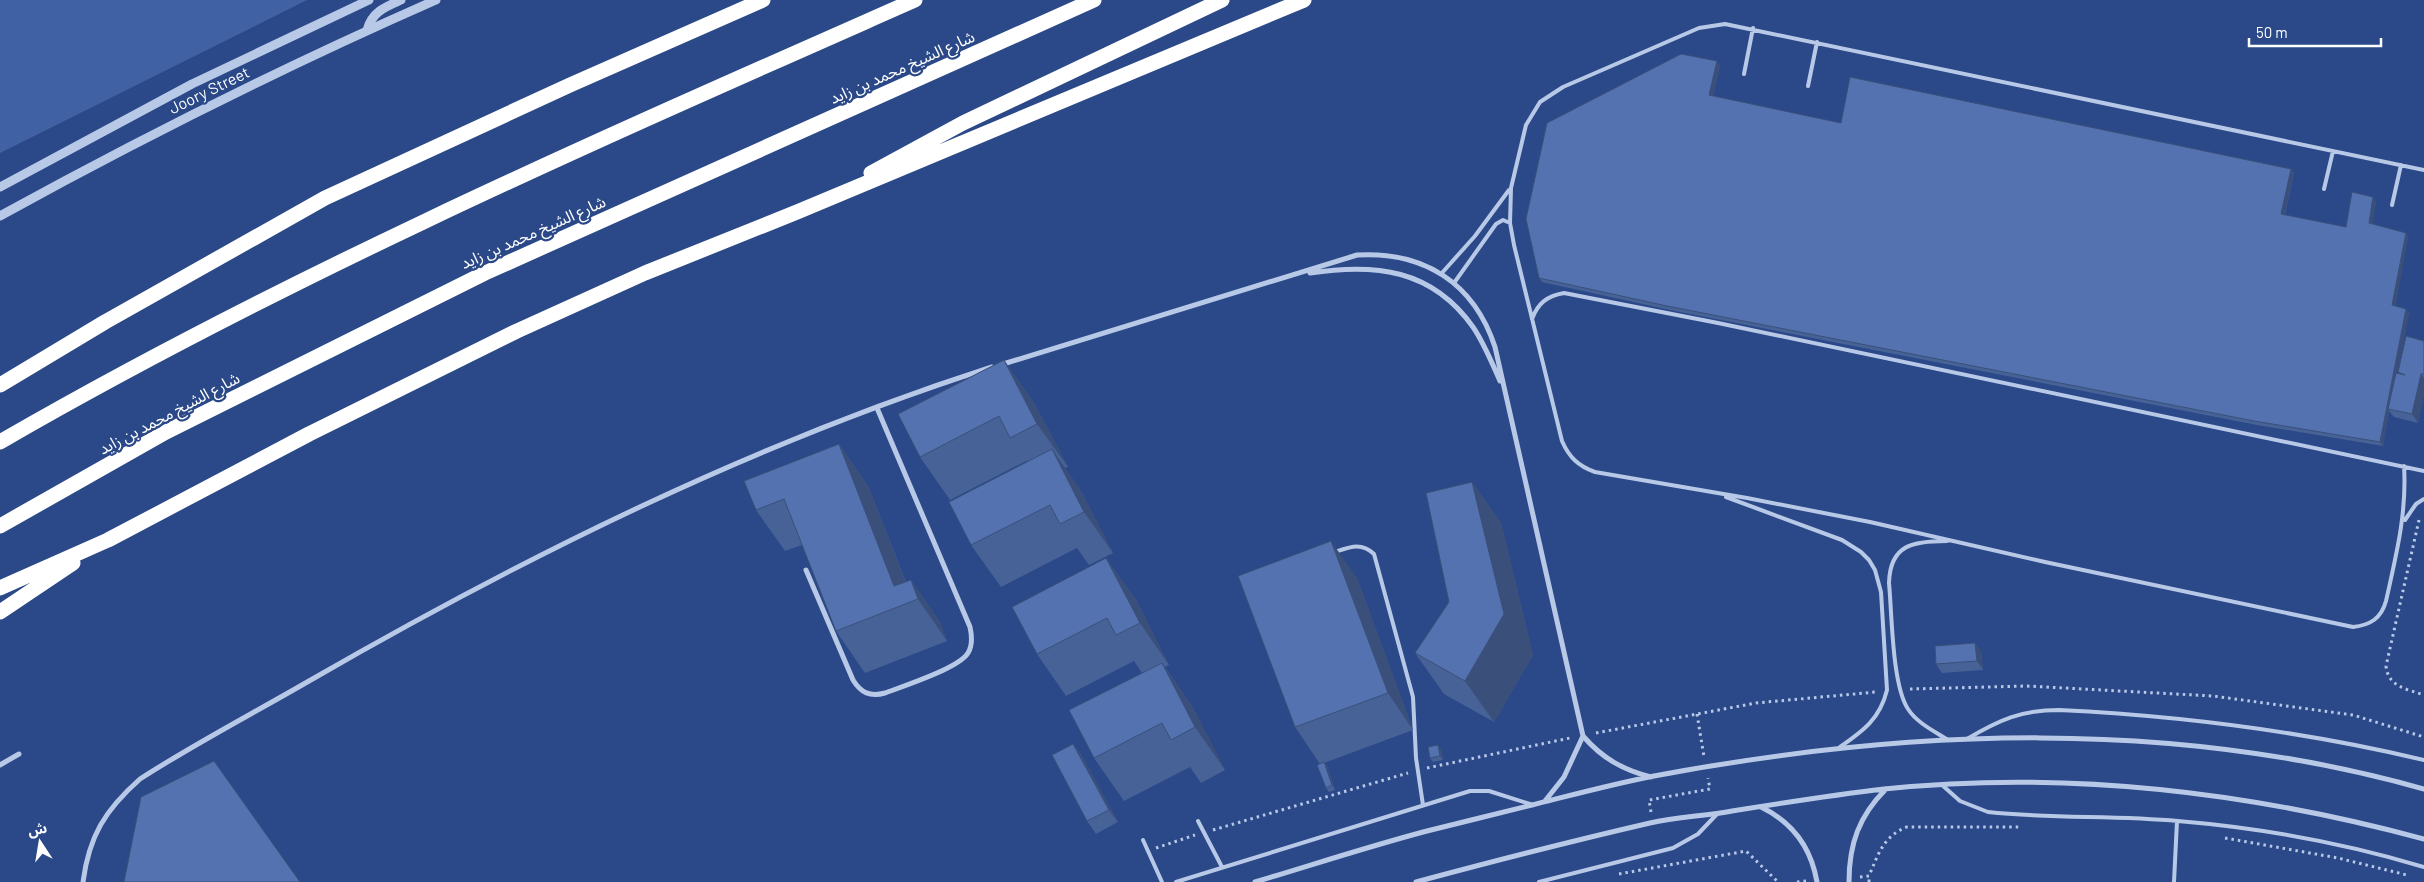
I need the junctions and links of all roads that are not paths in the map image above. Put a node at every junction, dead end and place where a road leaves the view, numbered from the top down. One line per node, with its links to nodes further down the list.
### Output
1 (369, 0): 17 (street, Joory Street)
2 (401, 0): 10 (street)
3 (436, 0): 10 (street, Joory Street)
4 (762, 0): 28 (highway)
5 (915, 0): 31 (highway)
6 (1094, 0): 36 (highway, شارع الشيخ محمد بن زايد)
7 (1222, 0): 21 (highway)
8 (1304, 0): 21 (highway)
9 (1753, 28): 11 (lane); 12 (lane); 18 (lane)
10 (367, 30): 22 (street, Joory Street)
11 (1817, 42): 13 (lane); 14 (lane)
12 (1744, 74)
13 (1808, 86)
14 (2333, 151): 15 (lane); 19 (lane)
15 (2401, 166): 16 (lane); 20 (lane)
16 (2424, 170)
17 (0, 187)
18 (1511, 188): 23 (lane); 25 (lane)
19 (2324, 189)
20 (2392, 205)
21 (797, 212): 38 (highway)
22 (0, 216)
23 (1510, 223): 26 (lane); 27 (lane)
24 (1299, 274): 25 (street); 29 (street); 30 (street)
25 (1441, 274): 26 (street)
26 (1454, 283): 29 (street)
27 (1532, 320): 32 (lane); 34 (lane)
28 (0, 385)
29 (1504, 388): 44 (street)
30 (877, 408): 41 (street); 68 (street)
31 (0, 442)
32 (2404, 466): 33 (lane); 37 (lane)
33 (2424, 471)
34 (1722, 495): 39 (lane); 47 (lane)
35 (2424, 499): 37 (lane)
36 (0, 526)
37 (2403, 527): 39 (lane)
38 (108, 540): 42 (highway); 43 (highway)
39 (1956, 541): 46 (lane)
40 (1330, 554): 56 (lane)
41 (806, 570)
42 (0, 588)
43 (0, 612)
44 (1583, 736): 51 (street); 55 (street)
45 (1966, 739): 46 (street); 49 (lane); 54 (street)
46 (1948, 740): 47 (street)
47 (1840, 747): 51 (street)
48 (19, 754): 50 (street)
49 (2424, 760)
50 (0, 765)
51 (1651, 777): 55 (street)
52 (1942, 785): 53 (street); 61 (lane); 62 (street)
53 (1886, 789): 58 (street); 66 (street)
54 (2424, 789)
55 (1544, 802): 57 (street)
56 (1423, 805): 57 (lane); 65 (lane)
57 (1532, 805): 71 (street)
58 (1760, 806): 59 (street); 67 (street)
59 (1717, 814): 72 (street); 73 (lane)
60 (1198, 821): 65 (lane)
61 (2177, 821): 64 (lane); 74 (lane)
62 (2424, 839)
63 (1143, 840): 69 (lane)
64 (2424, 867)
65 (1222, 868): 70 (lane)
66 (1849, 880)
67 (1817, 881)
68 (83, 882)
69 (1162, 882)
70 (1176, 882)
71 (1255, 882)
72 (1416, 882)
73 (1539, 882)
74 (2174, 882)

